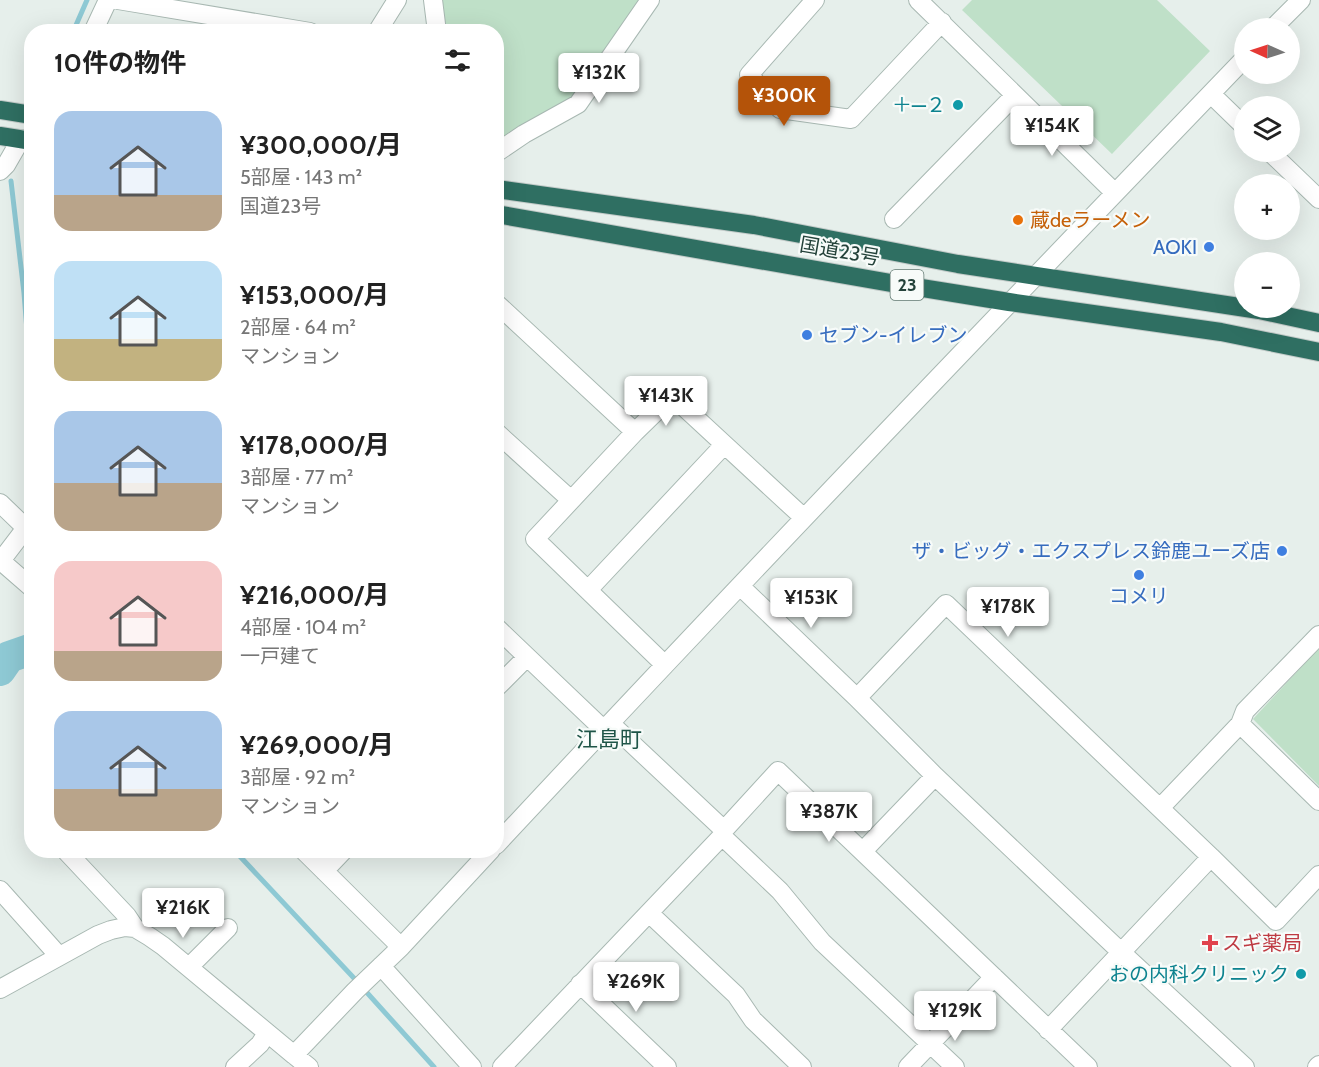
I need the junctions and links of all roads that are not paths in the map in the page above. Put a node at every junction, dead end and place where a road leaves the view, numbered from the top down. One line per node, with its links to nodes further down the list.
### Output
1 (108, 0): 11 (street)
2 (118, 0): 12 (street)
3 (397, 0): 13 (street)
4 (433, 0): 14 (street)
5 (650, 0): 24 (street)
6 (815, 0): 10 (street)
7 (918, 0): 10 (street)
8 (1301, 0): 9 (street)
9 (1283, 18)
10 (942, 22): 17 (street)
11 (97, 24)
12 (262, 24)
13 (382, 24)
14 (436, 24)
15 (1234, 69): 16 (street)
16 (1211, 93): 20 (street); 28 (street)
17 (1014, 96): 28 (street); 31 (street)
18 (0, 110): 19 (highway)
19 (24, 114)
20 (1234, 116)
21 (0, 136): 22 (highway)
22 (24, 140)
23 (24, 142): 26 (street)
24 (504, 148)
25 (1280, 162): 29 (street)
26 (0, 171)
27 (504, 190): 32 (highway, 国道23号 / 23)
28 (1115, 193): 32 (street)
29 (1319, 199)
30 (504, 215): 33 (highway, 国道23号 / 23)
31 (894, 219)
32 (1035, 276): 33 (street); 35 (highway, 国道23号 / 23)
33 (1009, 302): 36 (highway, 国道23号 / 23); 42 (street)
34 (504, 310): 37 (street)
35 (1319, 323)
36 (1319, 352)
37 (635, 432): 39 (street); 40 (street)
38 (504, 439): 40 (street)
39 (724, 445): 42 (street); 48 (street)
40 (571, 500): 48 (street)
41 (0, 503): 43 (street)
42 (804, 518): 47 (street)
43 (24, 520)
44 (24, 530): 45 (street)
45 (0, 561): 46 (street)
46 (24, 581)
47 (740, 586): 52 (street); 54 (street)
48 (588, 590): 52 (street)
49 (1319, 634): 55 (street)
50 (504, 635): 51 (street)
51 (527, 657): 53 (street); 56 (street)
52 (665, 665): 56 (street)
53 (504, 680)
54 (857, 698): 57 (street); 59 (street)
55 (1240, 724): 58 (street); 59 (street)
56 (607, 726): 60 (street); 61 (street)
57 (935, 776): 62 (street); 75 (street)
58 (1319, 801)
59 (1160, 808): 63 (street)
60 (723, 833): 62 (street); 71 (street); 84 (street)
61 (504, 836)
62 (863, 851): 79 (street)
63 (1211, 857): 69 (street); 75 (street)
64 (73, 858): 72 (street)
65 (311, 858): 68 (street)
66 (337, 858): 68 (street)
67 (484, 858): 74 (street)
68 (324, 872): 74 (street)
69 (1319, 875)
70 (0, 890): 76 (street)
71 (649, 913): 80 (street); 91 (street)
72 (135, 928): 76 (street); 77 (street)
73 (228, 928): 77 (street)
74 (401, 947): 78 (street)
75 (1122, 953): 82 (street); 95 (street)
76 (59, 956): 81 (street)
77 (189, 967): 83 (street)
78 (376, 971): 85 (street); 88 (street)
79 (994, 977): 82 (street); 84 (street)
80 (580, 984): 89 (street); 90 (street)
81 (0, 988)
82 (1048, 1030): 94 (street)
83 (267, 1033): 85 (street); 86 (street)
84 (931, 1044): 92 (street); 93 (street)
85 (294, 1055): 87 (street)
86 (235, 1067)
87 (309, 1067)
88 (472, 1067)
89 (502, 1067)
90 (667, 1067)
91 (802, 1067)
92 (908, 1067)
93 (955, 1067)
94 (1088, 1067)
95 (1245, 1067)

